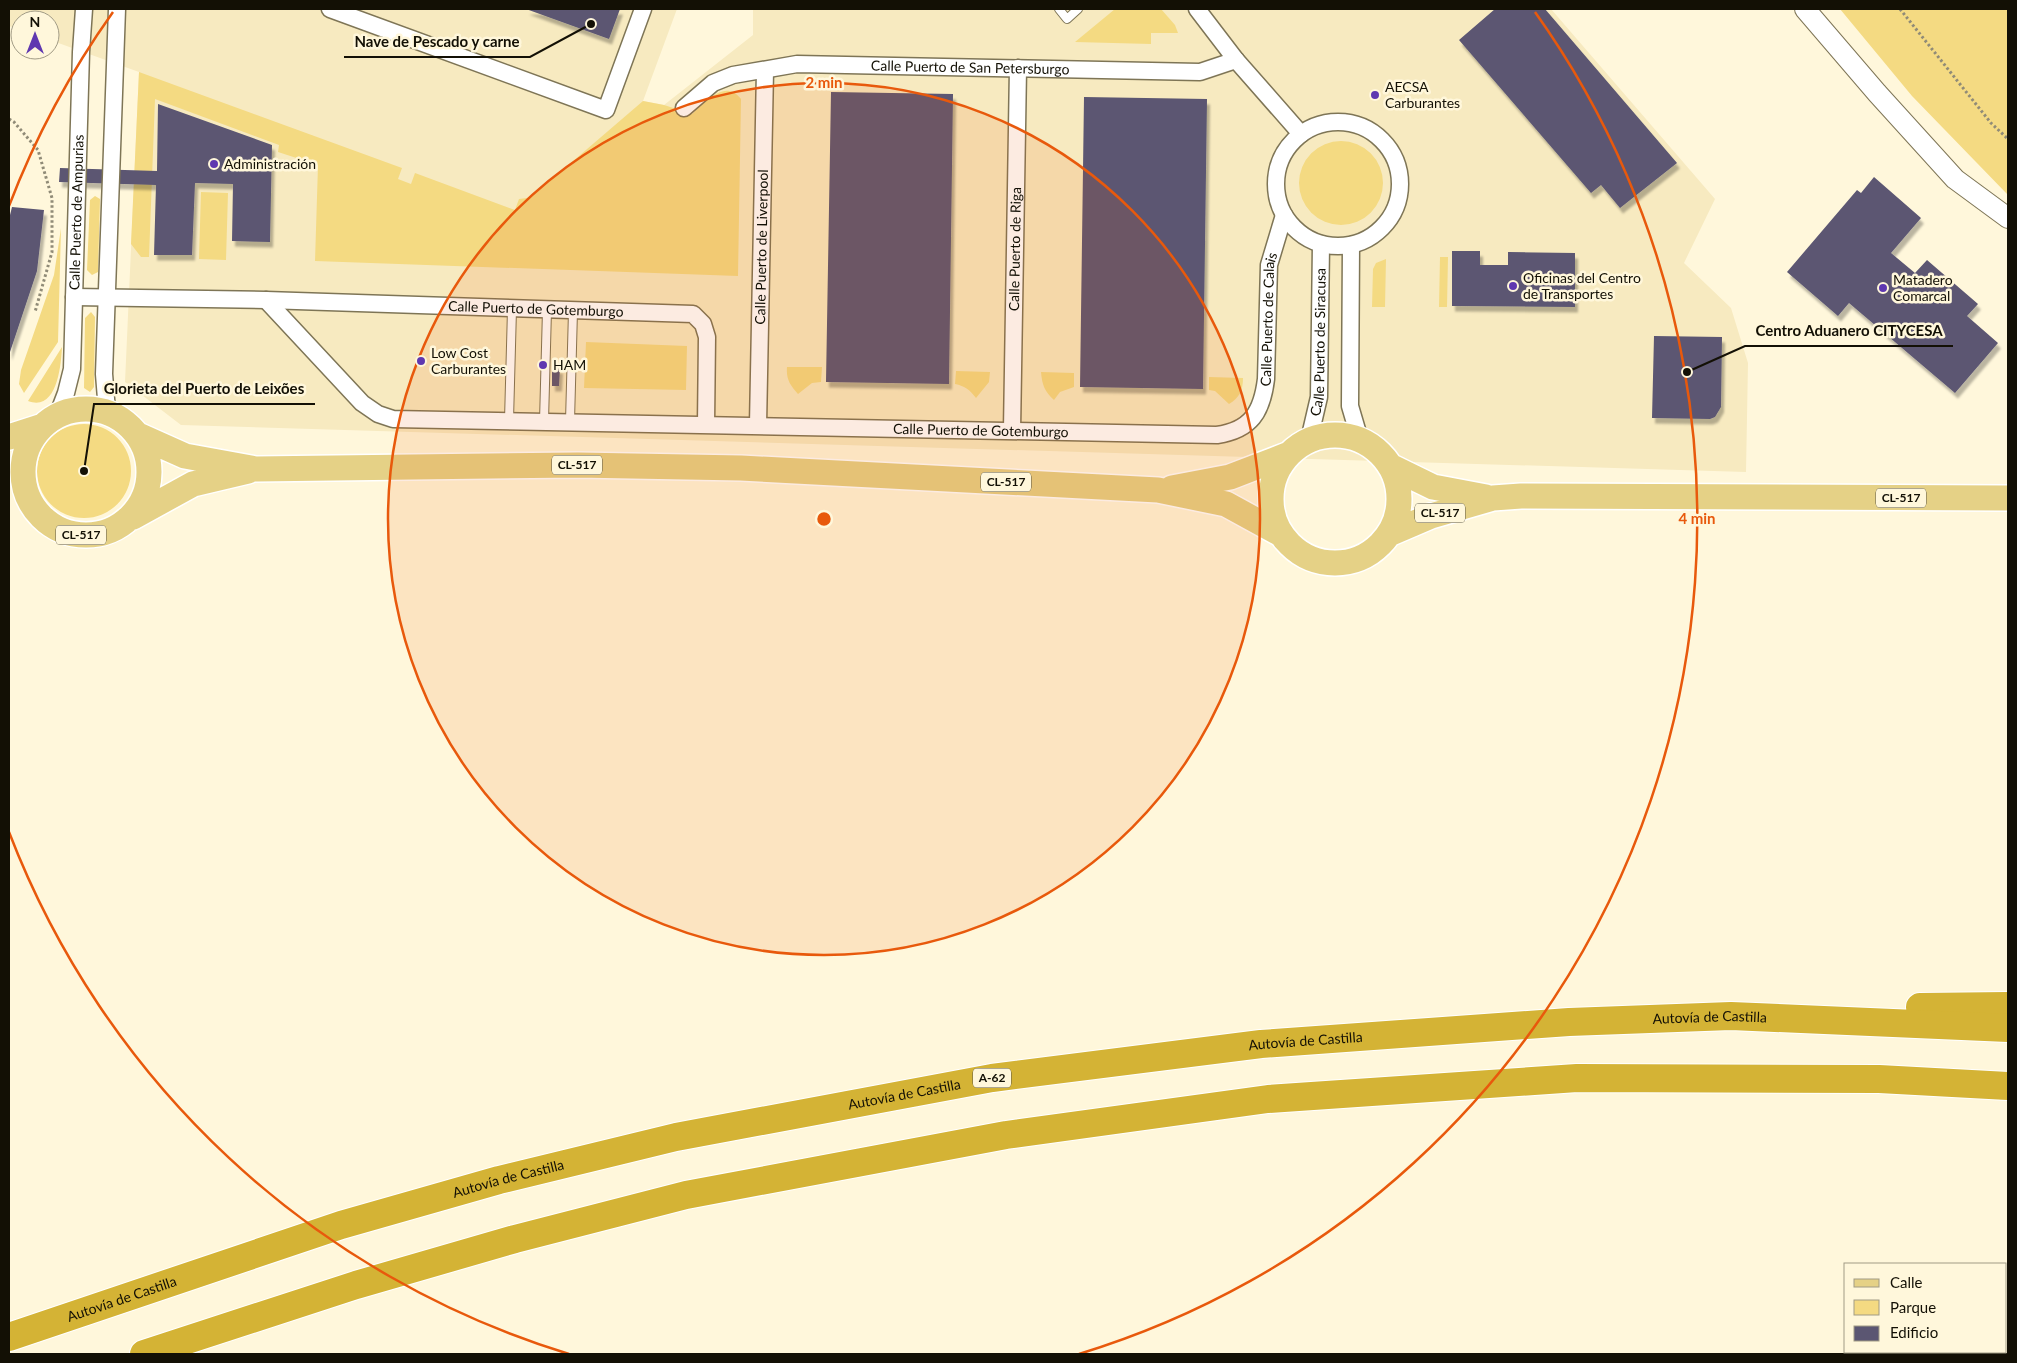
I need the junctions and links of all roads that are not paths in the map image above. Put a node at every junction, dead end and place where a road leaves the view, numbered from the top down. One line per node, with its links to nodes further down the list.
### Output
1 (84, 9): 18 (street, Calle Puerto de Ampurias)
2 (117, 9): 19 (street)
3 (330, 9): 4 (street)
4 (643, 9)
5 (1059, 9): 6 (lane)
6 (1078, 9)
7 (1197, 9): 9 (street)
8 (1805, 9): 15 (street)
9 (1236, 60): 10 (street, Calle Puerto de San Petersburgo); 13 (street)
10 (1018, 68): 11 (street, Calle Puerto de San Petersburgo); 32 (street, Calle Puerto de Riga)
11 (765, 70): 12 (street, Calle Puerto de San Petersburgo); 31 (street, Calle Puerto de Liverpool)
12 (684, 108)
13 (1301, 134): 14 (street); 17 (street)
14 (1284, 215): 16 (street); 29 (street, Calle Puerto de Calais)
15 (2008, 218)
16 (1322, 244): 17 (street); 35 (street, Calle Puerto de Siracusa)
17 (1351, 245): 36 (street)
18 (74, 297): 19 (street, Calle Puerto de Gotemburgo); 25 (street, Calle Puerto de Ampurias)
19 (106, 297): 20 (street, Calle Puerto de Gotemburgo); 24 (street)
20 (266, 300): 21 (street, Calle Puerto de Gotemburgo); 26 (street, Calle Puerto de Gotemburgo)
21 (512, 309): 22 (street, Calle Puerto de Gotemburgo); 26 (lane)
22 (547, 310): 23 (street, Calle Puerto de Gotemburgo); 27 (lane)
23 (573, 310): 28 (lane); 30 (street, Calle Puerto de Gotemburgo)
24 (107, 411): 25 (main road, CL-517); 33 (main road, CL-517)
25 (49, 420): 34 (main road, CL-517); 44 (main road, CL-517)
26 (509, 420): 27 (street, Calle Puerto de Gotemburgo)
27 (544, 421): 28 (street, Calle Puerto de Gotemburgo)
28 (570, 421): 30 (street, Calle Puerto de Gotemburgo)
29 (1251, 421): 32 (street, Calle Puerto de Gotemburgo)
30 (706, 424): 31 (street, Calle Puerto de Gotemburgo)
31 (758, 425): 32 (street, Calle Puerto de Gotemburgo)
32 (1012, 430)
33 (138, 435): 39 (main road, CL-517); 45 (main road, CL-517)
34 (9, 437)
35 (1309, 440): 36 (main road, CL-517); 37 (main road, CL-517)
36 (1360, 440): 38 (main road, CL-517)
37 (1287, 455): 40 (main road, CL-517); 46 (main road, CL-517)
38 (1390, 466): 42 (main road, CL-517); 47 (main road, CL-517)
39 (256, 469): 40 (main road, CL-517); 45 (main road, CL-517)
40 (1158, 490): 46 (main road, CL-517)
41 (9, 494): 44 (main road, CL-517)
42 (1492, 498): 43 (main road, CL-517); 47 (main road, CL-517)
43 (2008, 498)
44 (37, 512): 45 (main road, CL-517)
45 (129, 520)
46 (1279, 533): 47 (main road, CL-517)
47 (1389, 534)
48 (2008, 1006): 49 (highway)
49 (1731, 1016): 50 (highway, Autovía de Castilla / A-62); 52 (highway, Autovía de Castilla / A-62)
50 (2008, 1028)
51 (2008, 1086): 53 (highway)
52 (9, 1338)
53 (144, 1354)

